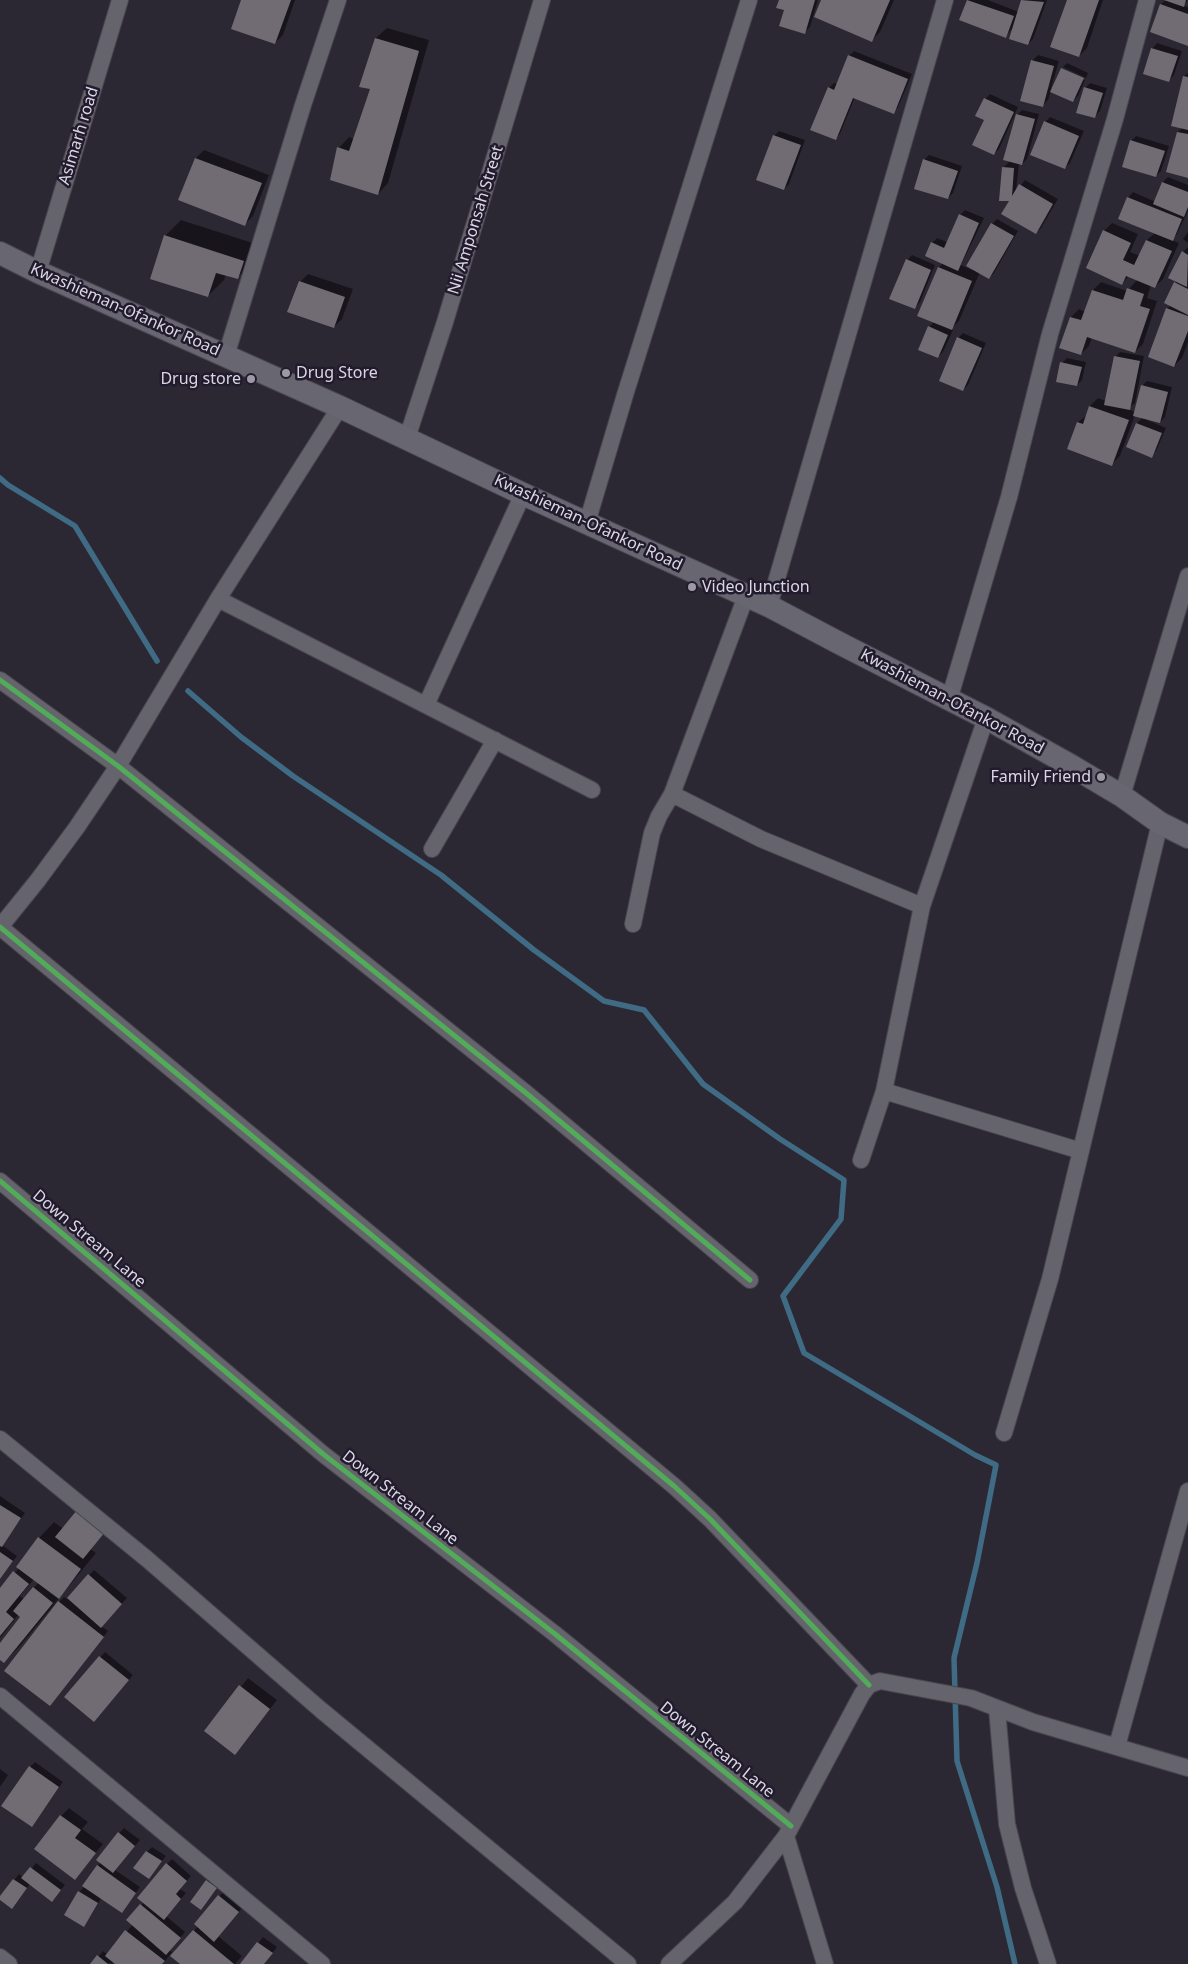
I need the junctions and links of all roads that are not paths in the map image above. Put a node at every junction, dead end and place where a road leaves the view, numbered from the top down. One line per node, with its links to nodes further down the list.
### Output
1 (120, 0): 8 (street, Asimarh road)
2 (338, 0): 9 (street)
3 (542, 0): 11 (street, Nii Amponsah Street)
4 (749, 0): 13 (street)
5 (945, 0): 17 (street)
6 (1148, 0): 19 (street)
7 (0, 253): 8 (main road, Kwashieman-Ofankor Road)
8 (38, 272): 9 (main road, Kwashieman-Ofankor Road)
9 (226, 356): 10 (main road, Kwashieman-Ofankor Road)
10 (340, 407): 11 (main road, Kwashieman-Ofankor Road); 16 (street)
11 (407, 438): 12 (main road, Kwashieman-Ofankor Road)
12 (523, 494): 13 (main road, Kwashieman-Ofankor Road); 20 (street)
13 (587, 523): 15 (main road, Kwashieman-Ofankor Road)
14 (1188, 576): 26 (street)
15 (746, 596): 17 (main road, Kwashieman-Ofankor Road); 25 (street)
16 (218, 599): 20 (street); 23 (street)
17 (769, 606): 19 (main road, Kwashieman-Ofankor Road)
18 (0, 680): 23 (street)
19 (949, 700): 21 (main road, Kwashieman-Ofankor Road)
20 (426, 705): 22 (street)
21 (986, 718): 26 (main road, Kwashieman-Ofankor Road); 30 (street)
22 (495, 740): 24 (street); 29 (street)
23 (118, 766): 32 (street); 37 (street)
24 (592, 790)
25 (672, 794): 30 (street); 31 (street)
26 (1122, 796): 27 (main road, Kwashieman-Ofankor Road)
27 (1160, 823): 28 (main road, Kwashieman-Ofankor Road); 34 (street)
28 (1188, 837)
29 (432, 849)
30 (922, 906): 33 (street)
31 (633, 924)
32 (0, 927): 41 (street)
33 (884, 1090): 34 (street); 35 (street)
34 (1081, 1152): 38 (street)
35 (860, 1160)
36 (0, 1181): 46 (street, Down Stream Lane)
37 (750, 1280)
38 (1004, 1433)
39 (0, 1438): 50 (street)
40 (1188, 1491): 44 (street)
41 (869, 1685): 43 (street); 46 (street)
42 (0, 1696): 49 (street)
43 (997, 1709): 44 (street); 53 (street)
44 (1117, 1746): 45 (street)
45 (1188, 1768)
46 (789, 1831): 51 (street); 52 (street)
47 (0, 1957): 48 (street)
48 (9, 1964)
49 (322, 1964)
50 (628, 1964)
51 (669, 1964)
52 (825, 1964)
53 (1048, 1964)

